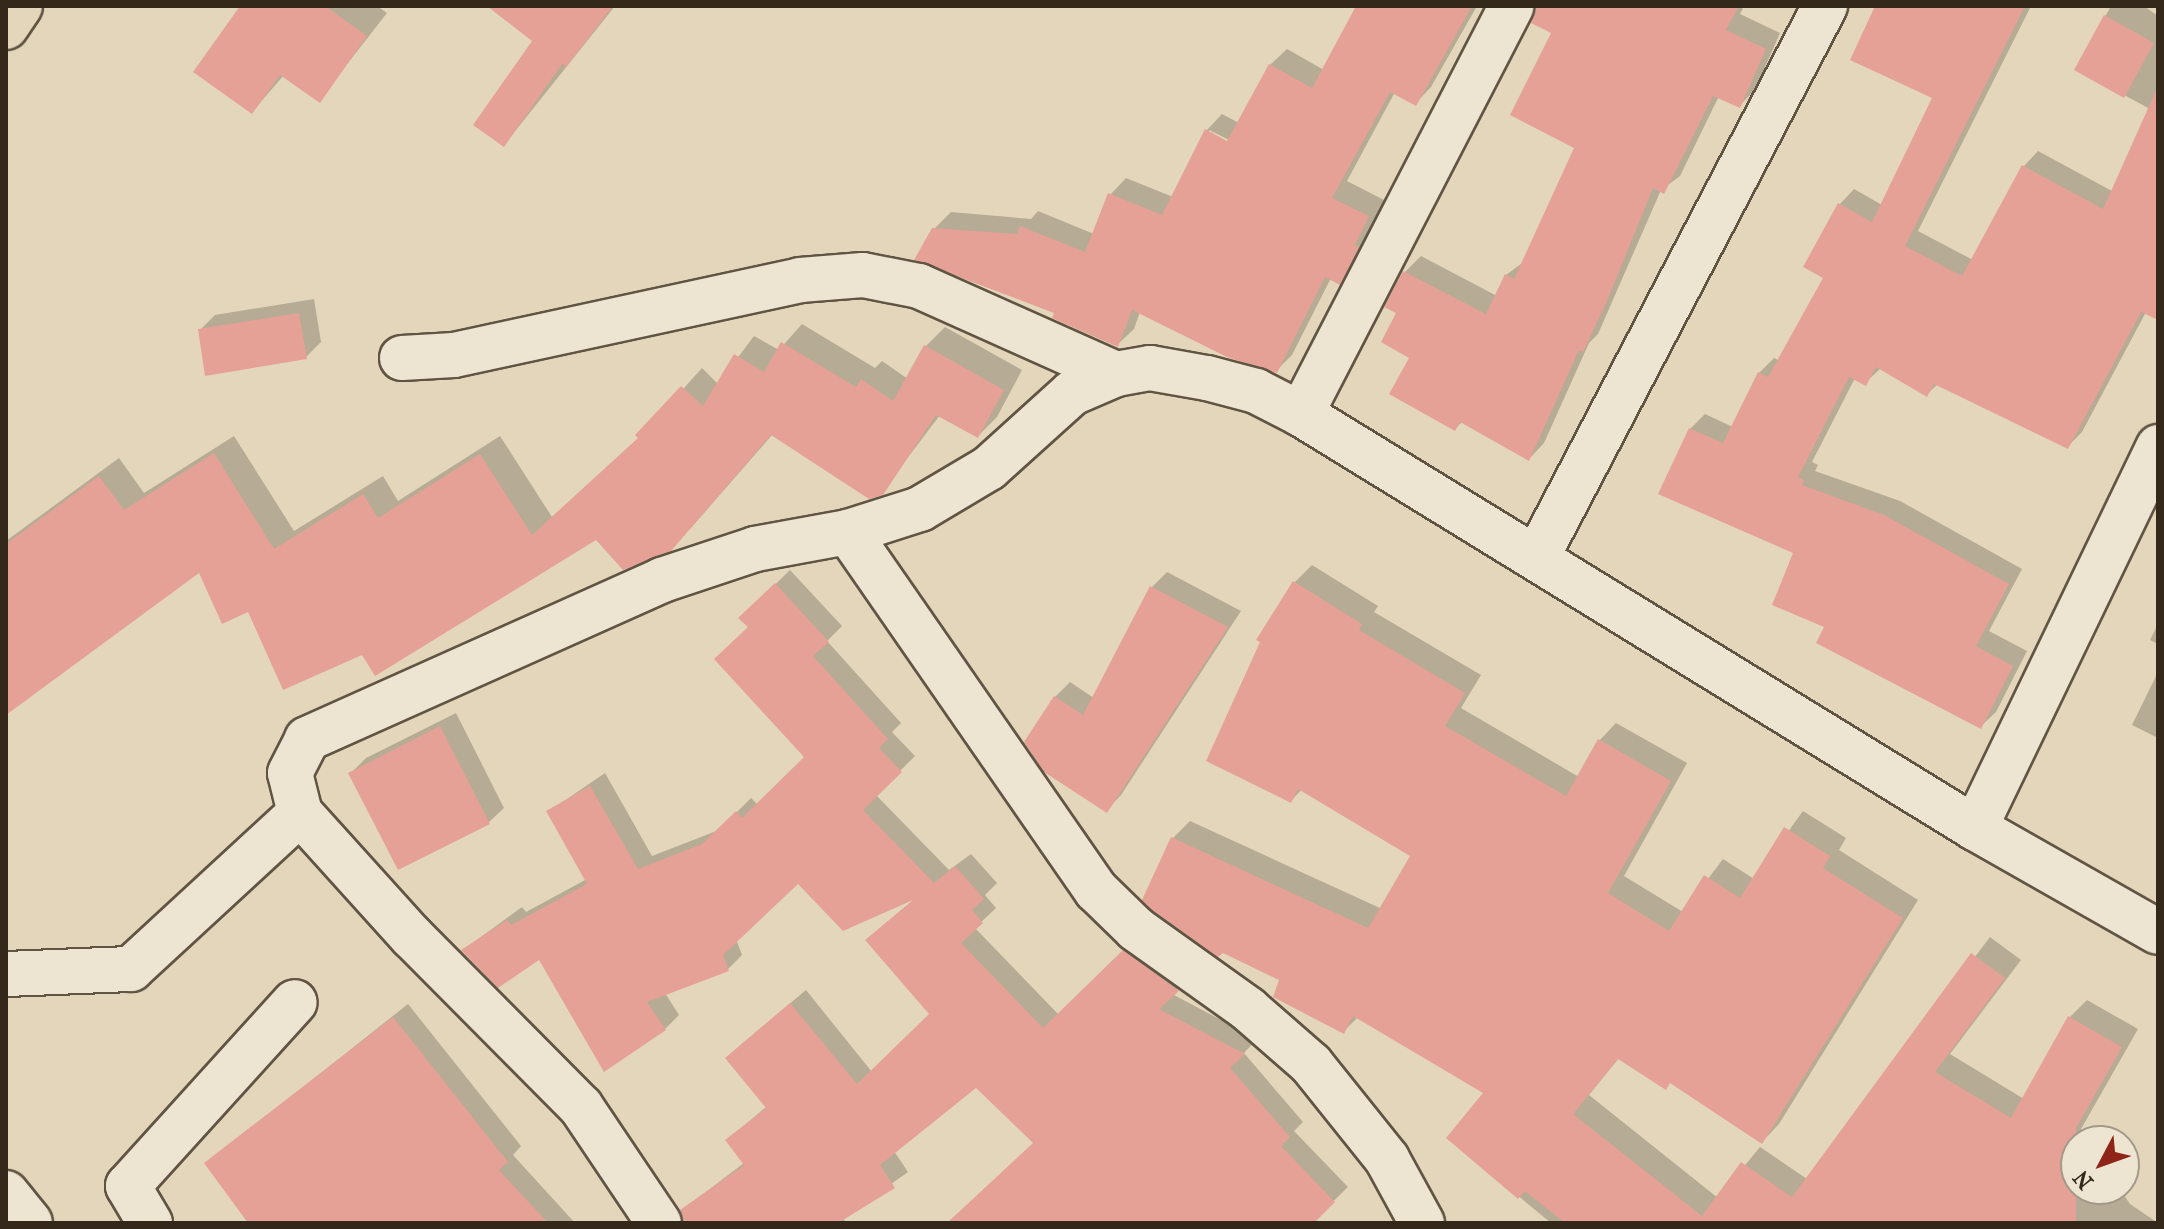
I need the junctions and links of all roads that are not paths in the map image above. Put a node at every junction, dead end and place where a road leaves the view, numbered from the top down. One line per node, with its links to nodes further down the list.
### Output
1 (20, 6): 4 (main road)
2 (1512, 6): 7 (street)
3 (1825, 6): 10 (street)
4 (6, 27)
5 (402, 358): 6 (street)
6 (1116, 374): 7 (street); 9 (street)
7 (1301, 414): 10 (street)
8 (2158, 447): 12 (street)
9 (848, 532): 11 (street); 20 (street)
10 (1537, 557): 12 (street)
11 (300, 813): 14 (street); 19 (street)
12 (1975, 828): 13 (street)
13 (2158, 932)
14 (6, 974)
15 (295, 1002): 18 (street)
16 (6, 1193): 17 (street)
17 (30, 1223)
18 (150, 1223)
19 (659, 1223)
20 (1422, 1223)

